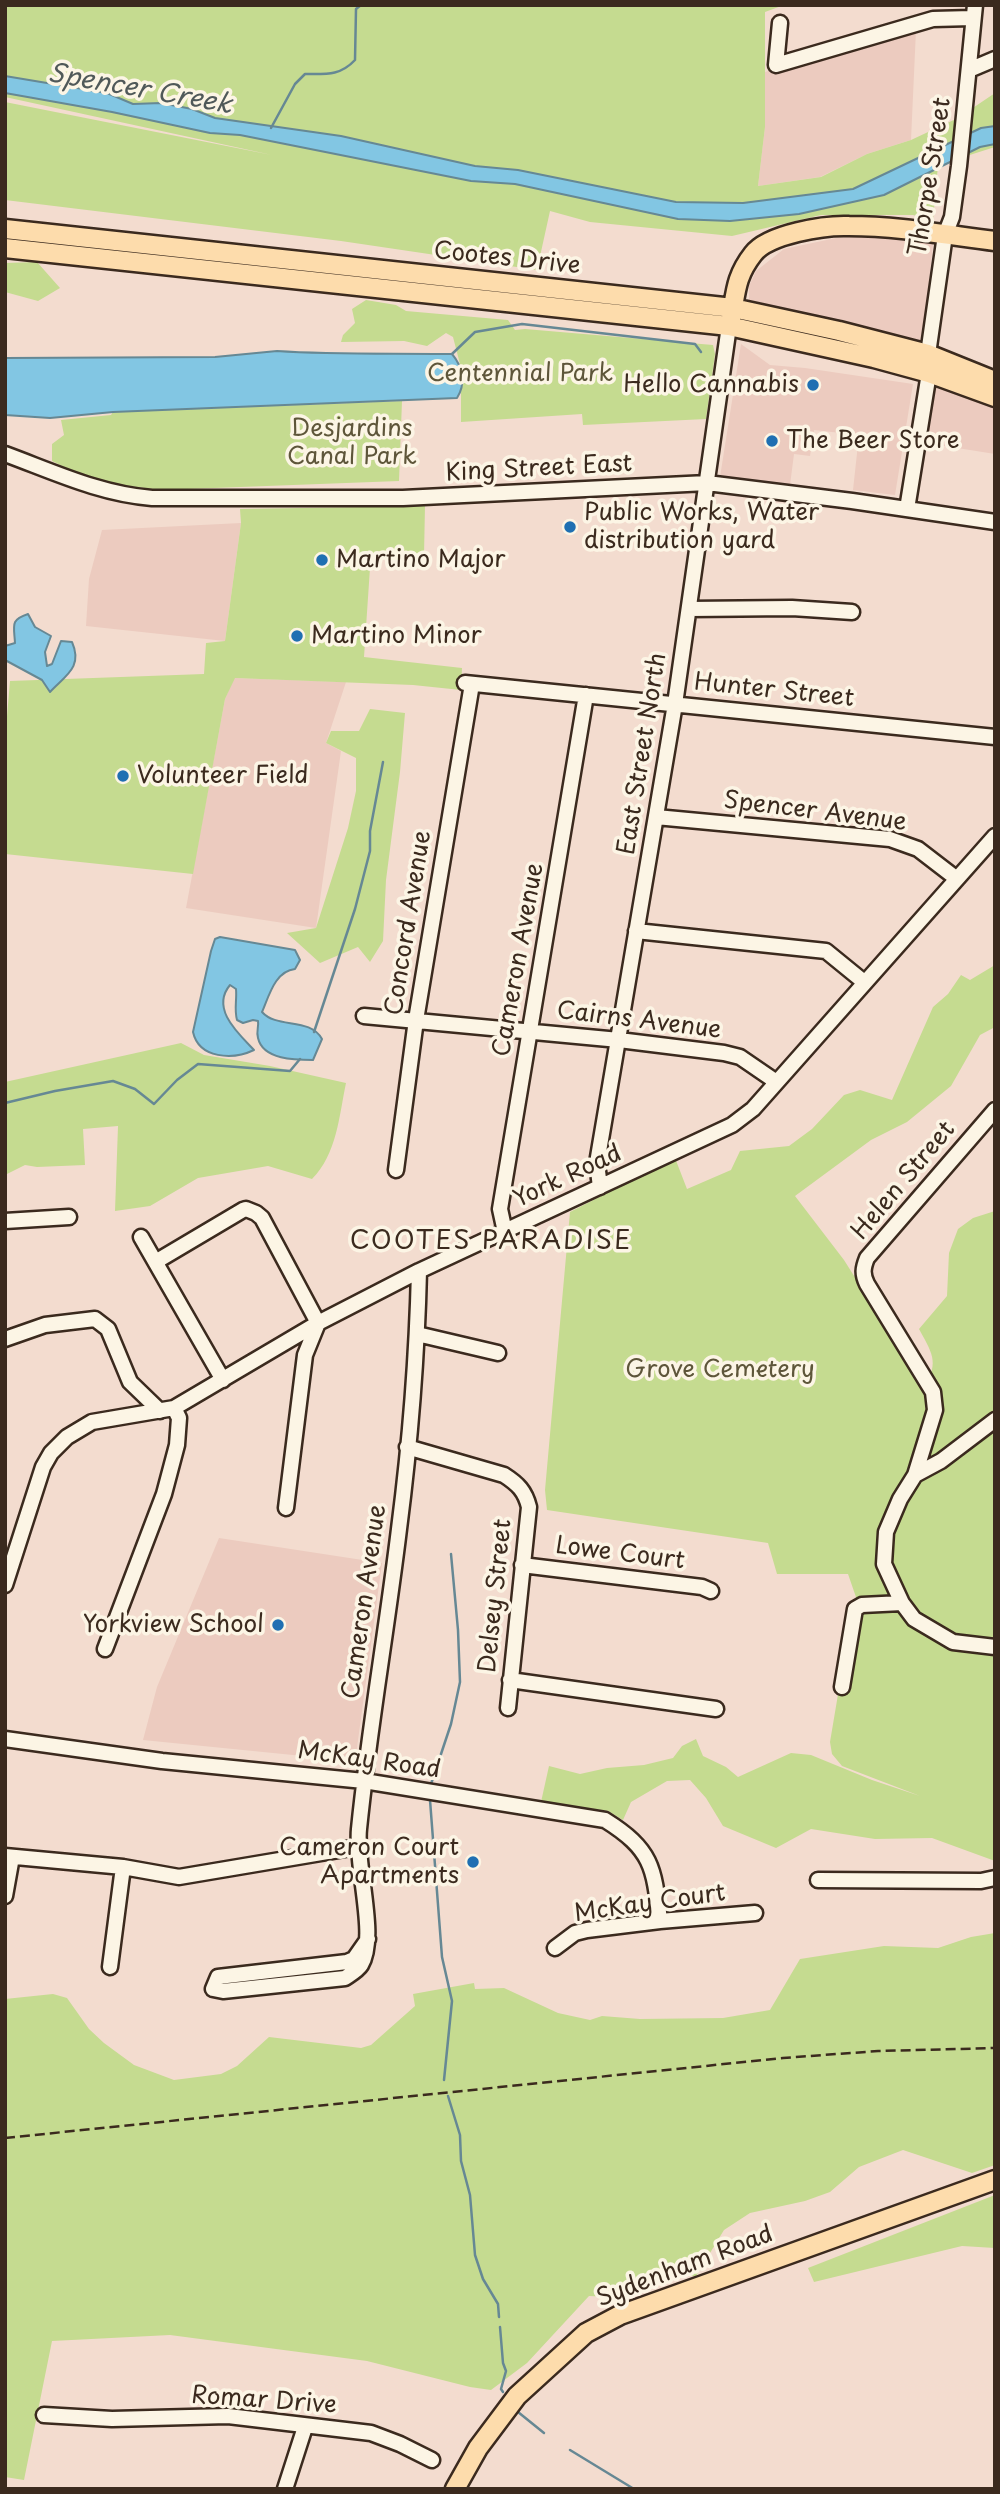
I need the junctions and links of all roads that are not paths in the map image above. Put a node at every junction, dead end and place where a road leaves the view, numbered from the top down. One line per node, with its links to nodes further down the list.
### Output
1 (974, 11): 2 (street); 4 (street, Thorpe Street)
2 (780, 23)
3 (995, 59): 4 (street)
4 (970, 70): 6 (street, Thorpe Street)
5 (5, 229): 9 (main road, Cootes Drive)
6 (944, 235): 7 (main road); 9 (main road); 10 (street, Thorpe Street)
7 (995, 241)
8 (5, 248): 9 (main road, Cootes Drive)
9 (731, 317): 10 (main road, Cootes Drive); 11 (main road, Cootes Drive); 16 (street, East Street North)
10 (928, 354): 11 (main road); 13 (main road, Cootes Drive)
11 (896, 364): 12 (main road, Cootes Drive)
12 (929, 373): 14 (main road, Cootes Drive); 17 (street)
13 (995, 381)
14 (995, 397)
15 (5, 454): 16 (street, King Street East)
16 (707, 483): 17 (street, King Street East); 19 (street, East Street North)
17 (906, 509): 18 (street, King Street East)
18 (995, 522)
19 (689, 609): 20 (street); 23 (street, East Street North)
20 (852, 612)
21 (469, 684): 22 (street, Hunter Street); 31 (street, Concord Avenue)
22 (586, 695): 23 (street, Hunter Street); 32 (street, Cameron Avenue)
23 (675, 704): 24 (street, Hunter Street); 25 (street, East Street North)
24 (995, 737)
25 (656, 817): 27 (street, Spencer Avenue); 28 (street, East Street North)
26 (995, 836): 27 (street, York Road)
27 (957, 879): 29 (street, York Road)
28 (636, 931): 29 (street); 33 (street, East Street North)
29 (863, 982): 34 (street, York Road)
30 (365, 1016): 31 (street, Cairns Avenue)
31 (416, 1020): 32 (street, Cairns Avenue); 36 (street, Concord Avenue)
32 (530, 1031): 33 (street, Cairns Avenue); 40 (street, Cameron Avenue)
33 (619, 1040): 34 (street, Cairns Avenue); 37 (street, East Street North)
34 (775, 1081): 37 (street, York Road)
35 (995, 1110): 52 (street, Helen Street)
36 (396, 1170)
37 (600, 1187): 40 (street, York Road)
38 (69, 1217): 39 (street)
39 (5, 1221)
40 (505, 1231): 43 (street, York Road)
41 (141, 1237): 42 (street)
42 (157, 1261): 44 (street); 48 (street)
43 (419, 1271): 44 (street, York Road); 45 (street, Cameron Avenue)
44 (318, 1323): 48 (street, York Road); 53 (street)
45 (417, 1334): 47 (street); 51 (street, Cameron Avenue)
46 (5, 1339): 49 (street)
47 (498, 1353)
48 (223, 1380): 49 (street, York Road)
49 (167, 1410): 55 (street, York Road); 59 (street)
50 (995, 1420): 52 (street)
51 (407, 1447): 54 (street, Delsey Street); 65 (street, Cameron Avenue)
52 (915, 1475): 57 (street, Helen Street)
53 (286, 1508)
54 (522, 1565): 56 (street, Lowe Court); 60 (street, Delsey Street)
55 (5, 1585)
56 (711, 1591)
57 (902, 1603): 58 (street); 61 (street)
58 (995, 1647)
59 (105, 1649)
60 (510, 1680): 62 (street, Delsey Street); 63 (street)
61 (842, 1687)
62 (508, 1708)
63 (716, 1709)
64 (5, 1739): 65 (street, McKay Road)
65 (364, 1781): 66 (street, Cameron Avenue); 73 (street, McKay Road)
66 (357, 1847): 68 (street); 74 (street, Cameron Avenue)
67 (8, 1856): 68 (street); 71 (street)
68 (123, 1867): 76 (street)
69 (995, 1878): 70 (street)
70 (818, 1880)
71 (5, 1896)
72 (755, 1913): 73 (street, McKay Court)
73 (660, 1921): 75 (street, McKay Court)
74 (368, 1939): 74 (street, Cameron Avenue)
75 (555, 1948)
76 (110, 1967)
77 (995, 2180): 82 (main road, Sydenham Road)
78 (44, 2415): 79 (street, Romar Drive)
79 (305, 2427): 80 (street, Romar Drive); 81 (street)
80 (432, 2460)
81 (285, 2489)
82 (455, 2489)

